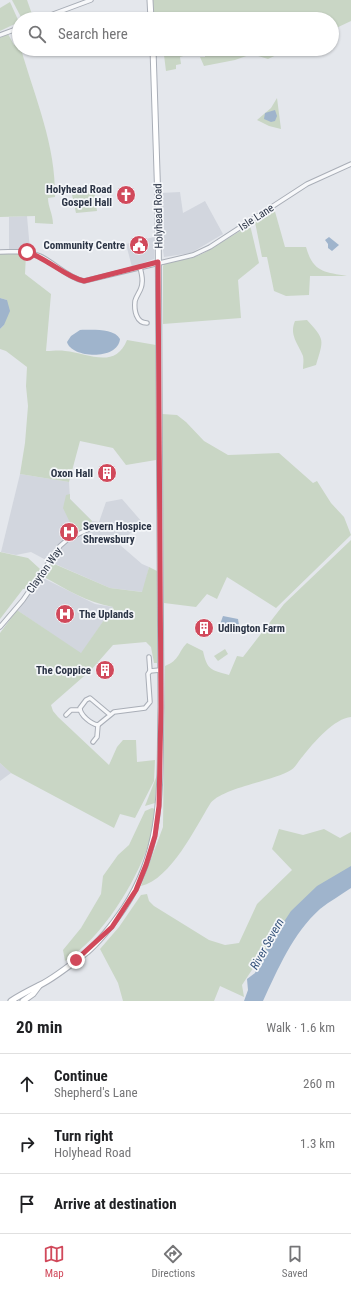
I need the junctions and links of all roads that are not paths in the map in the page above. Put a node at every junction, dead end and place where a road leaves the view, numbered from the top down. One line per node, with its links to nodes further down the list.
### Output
1 (91, 0): 3 (street)
2 (150, 0): 4 (main road)
3 (59, 12)
4 (151, 12)
5 (12, 31): 6 (street)
6 (0, 35)
7 (153, 56): 10 (main road, Holyhead Road)
8 (351, 164): 10 (street, Isle Lane)
9 (0, 252): 11 (street, Isle Lane)
10 (158, 262): 11 (street, Isle Lane); 16 (main road, Holyhead Road)
11 (140, 267): 12 (street)
12 (143, 328)
13 (97, 525): 14 (street, Clayton Way)
14 (0, 627)
15 (149, 657): 17 (street)
16 (160, 670): 17 (street); 23 (main road, Holyhead Road)
17 (150, 671): 19 (street)
18 (80, 710): 19 (street); 20 (street); 21 (street)
19 (109, 714): 21 (street)
20 (66, 715)
21 (98, 725): 22 (street)
22 (93, 742)
23 (39, 985): 24 (main road, Holyhead Road); 25 (main road, Holyhead Road)
24 (11, 1001)
25 (23, 1001)

